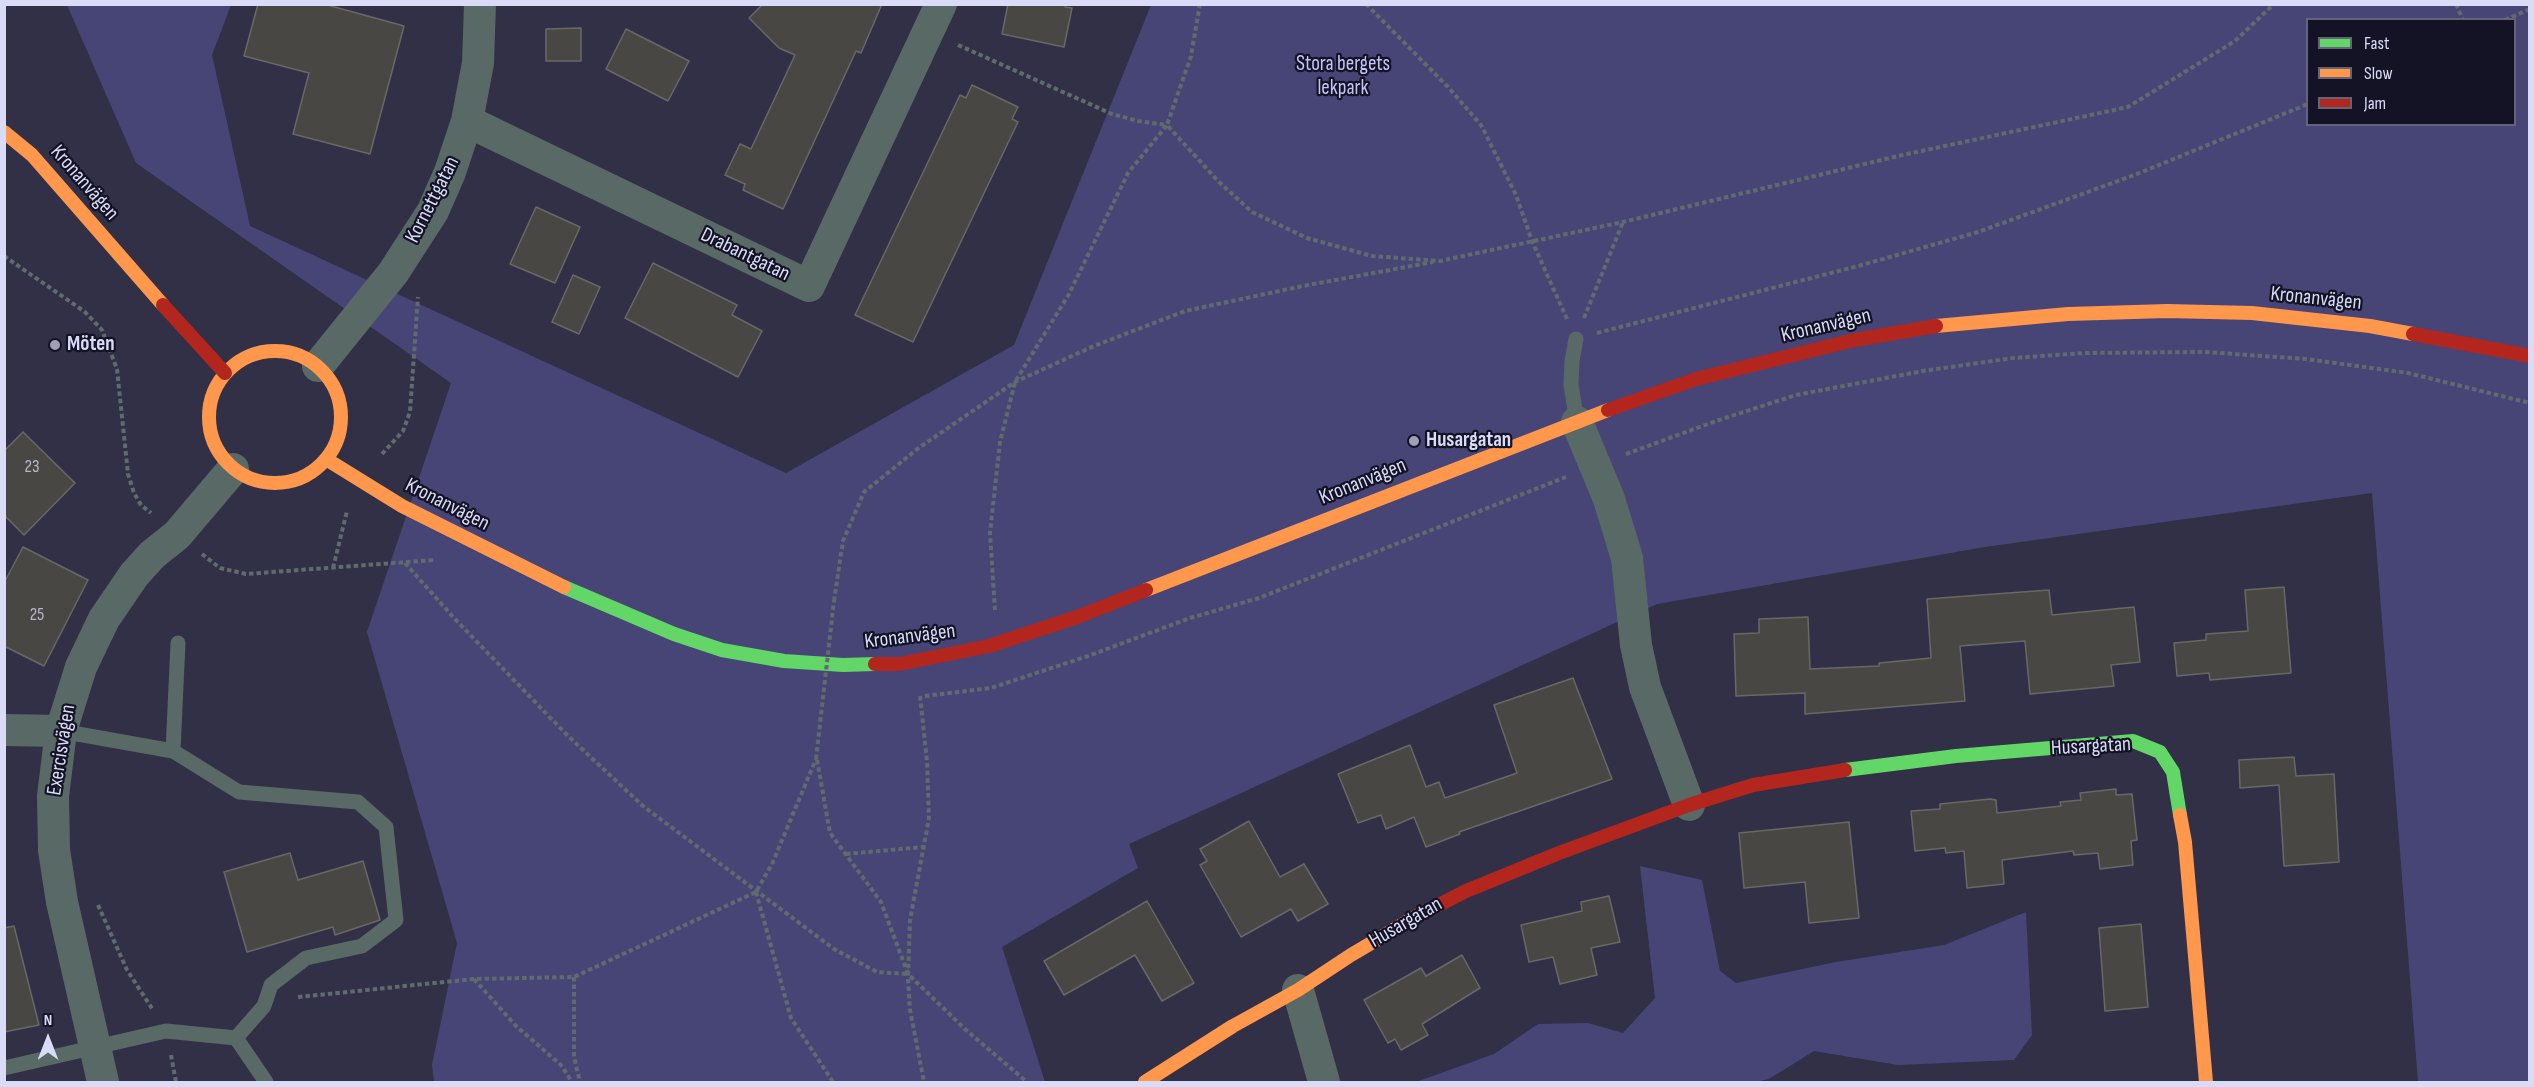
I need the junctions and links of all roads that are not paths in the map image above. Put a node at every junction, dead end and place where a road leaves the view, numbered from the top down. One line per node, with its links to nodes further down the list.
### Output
1 (480, 4): 3 (street, Kornettgatan)
2 (936, 17): 3 (street, Drabantgatan)
3 (467, 122): 7 (street, Kornettgatan)
4 (4, 132): 8 (street, Kronanvägen)
5 (1576, 339): 9 (lane)
6 (2529, 356): 9 (street, Kronanvägen)
7 (318, 366): 8 (street); 10 (street)
8 (225, 373): 11 (street)
9 (1577, 422): 10 (street, Kronanvägen); 16 (street)
10 (326, 459): 11 (street)
11 (233, 469): 14 (street, Exercisvägen)
12 (178, 643): 15 (lane)
13 (4, 730): 14 (street)
14 (61, 731): 15 (lane); 19 (street, Exercisvägen)
15 (172, 751): 18 (lane)
16 (1689, 805): 17 (street, Husargatan); 25 (street, Husargatan)
17 (1298, 990): 23 (street, Husargatan); 24 (street)
18 (236, 1038): 19 (lane); 22 (lane)
19 (96, 1047): 20 (lane); 21 (street, Exercisvägen)
20 (4, 1068)
21 (104, 1083)
22 (266, 1083)
23 (1145, 1083)
24 (1324, 1083)
25 (2206, 1083)

